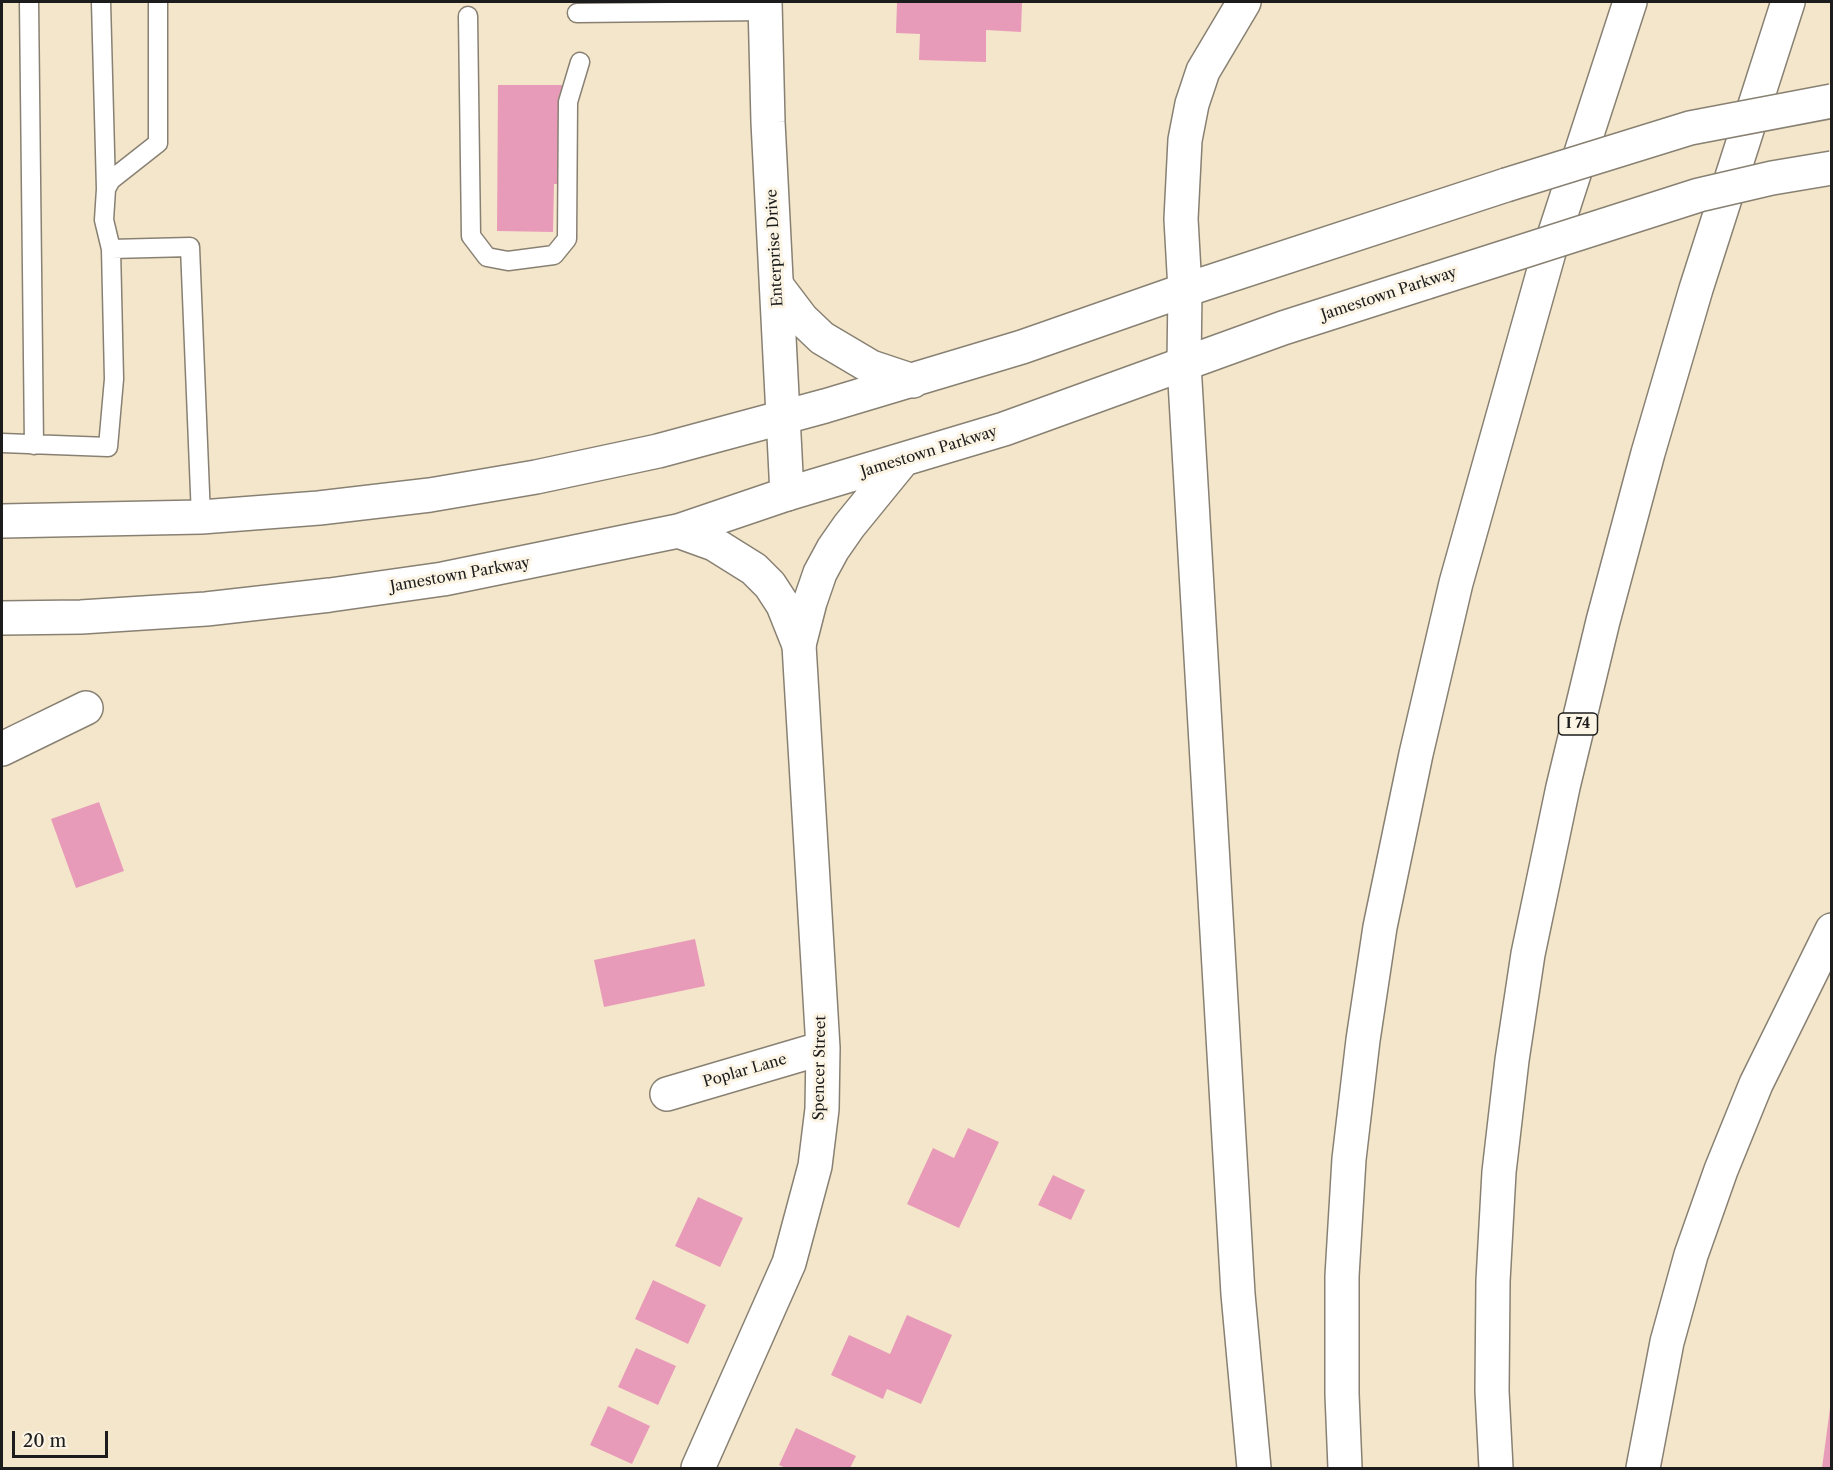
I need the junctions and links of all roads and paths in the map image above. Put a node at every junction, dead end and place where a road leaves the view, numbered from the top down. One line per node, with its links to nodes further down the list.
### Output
1 (29, 2): 21 (lane)
2 (101, 2): 13 (lane)
3 (158, 2): 13 (lane)
4 (1244, 2): 16 (main road)
5 (1630, 2): 36 (main road)
6 (1788, 2): 37 (main road, I 74)
7 (765, 6): 8 (lane); 15 (main road, Enterprise Drive)
8 (577, 13)
9 (468, 16): 10 (lane)
10 (580, 62)
11 (1832, 101): 16 (main road, bridge)
12 (1832, 168): 17 (main road, Jamestown Parkway, bridge)
13 (106, 189): 14 (lane)
14 (111, 249): 21 (lane); 24 (lane)
15 (777, 286): 18 (main road); 19 (main road, Enterprise Drive)
16 (1185, 290): 17 (main road); 18 (main road)
17 (1184, 364): 22 (main road, Jamestown Parkway); 35 (main road)
18 (913, 381): 19 (main road)
19 (783, 418): 23 (main road, Enterprise Drive); 24 (main road)
20 (2, 443): 21 (lane)
21 (34, 445)
22 (902, 461): 23 (main road, Jamestown Parkway); 28 (main road)
23 (787, 494): 26 (main road, Jamestown Parkway)
24 (201, 518): 25 (main road)
25 (2, 521)
26 (678, 531): 27 (main road, Jamestown Parkway); 28 (main road)
27 (2, 618)
28 (800, 645): 32 (main road, Spencer Street)
29 (87, 708): 30 (main road)
30 (2, 749)
31 (1832, 930): 38 (main road)
32 (823, 1048): 33 (main road, Poplar Lane); 34 (main road, Spencer Street)
33 (667, 1094)
34 (698, 1468)
35 (1254, 1468)
36 (1346, 1468)
37 (1496, 1468)
38 (1643, 1468)

